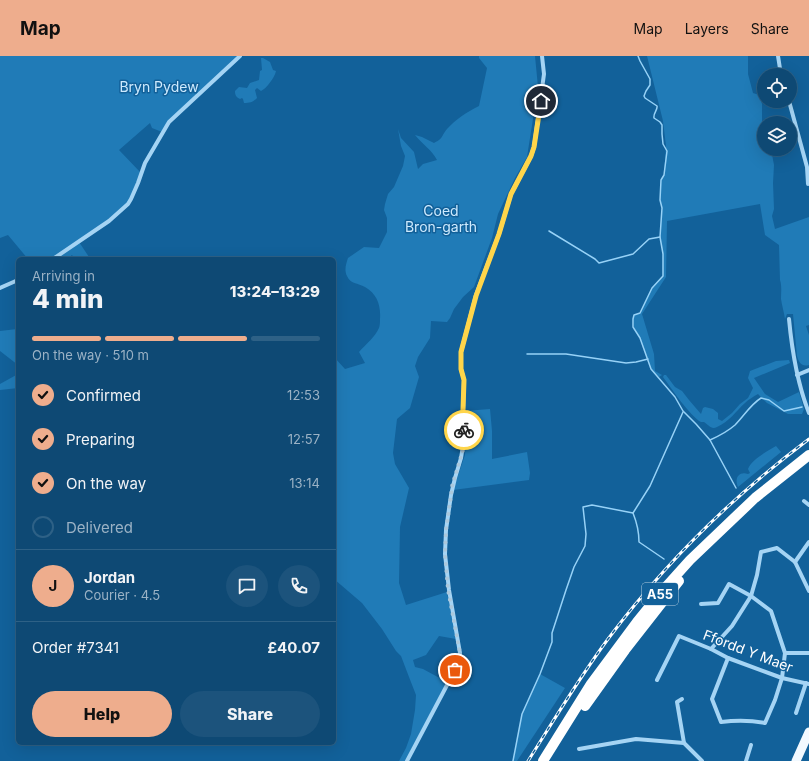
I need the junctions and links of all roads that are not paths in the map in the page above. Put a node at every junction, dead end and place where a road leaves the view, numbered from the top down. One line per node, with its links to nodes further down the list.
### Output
1 (240, 56): 8 (street)
2 (542, 56): 37 (street)
3 (778, 56): 4 (street)
4 (780, 68)
5 (791, 108): 6 (street)
6 (808, 166): 7 (street)
7 (808, 184)
8 (56, 257)
9 (16, 281): 10 (street)
10 (0, 288)
11 (789, 319): 13 (street)
12 (809, 370): 13 (street)
13 (797, 375): 14 (street)
14 (809, 413)
15 (809, 455): 38 (highway, A55)
16 (809, 463): 39 (highway, A55)
17 (804, 501): 18 (street)
18 (809, 505)
19 (809, 542): 20 (street)
20 (795, 562): 21 (street); 22 (street)
21 (809, 591)
22 (751, 596): 23 (street); 24 (street); 25 (street)
23 (702, 604)
24 (711, 649): 27 (street, Ffordd Y Maer); 29 (street, Ffordd Y Maer)
25 (785, 653): 26 (street); 28 (street)
26 (809, 654)
27 (728, 658): 28 (street, Ffordd Y Maer); 28 (street)
28 (782, 678): 30 (street, Ffordd Y Maer)
29 (656, 680)
30 (807, 684): 32 (street)
31 (682, 699): 34 (street)
32 (796, 713)
33 (809, 732): 42 (main road)
34 (684, 743): 36 (street); 40 (street)
35 (751, 745): 41 (street)
36 (579, 749)
37 (407, 761)
38 (543, 761)
39 (550, 761)
40 (702, 761)
41 (746, 761)
42 (796, 761)

